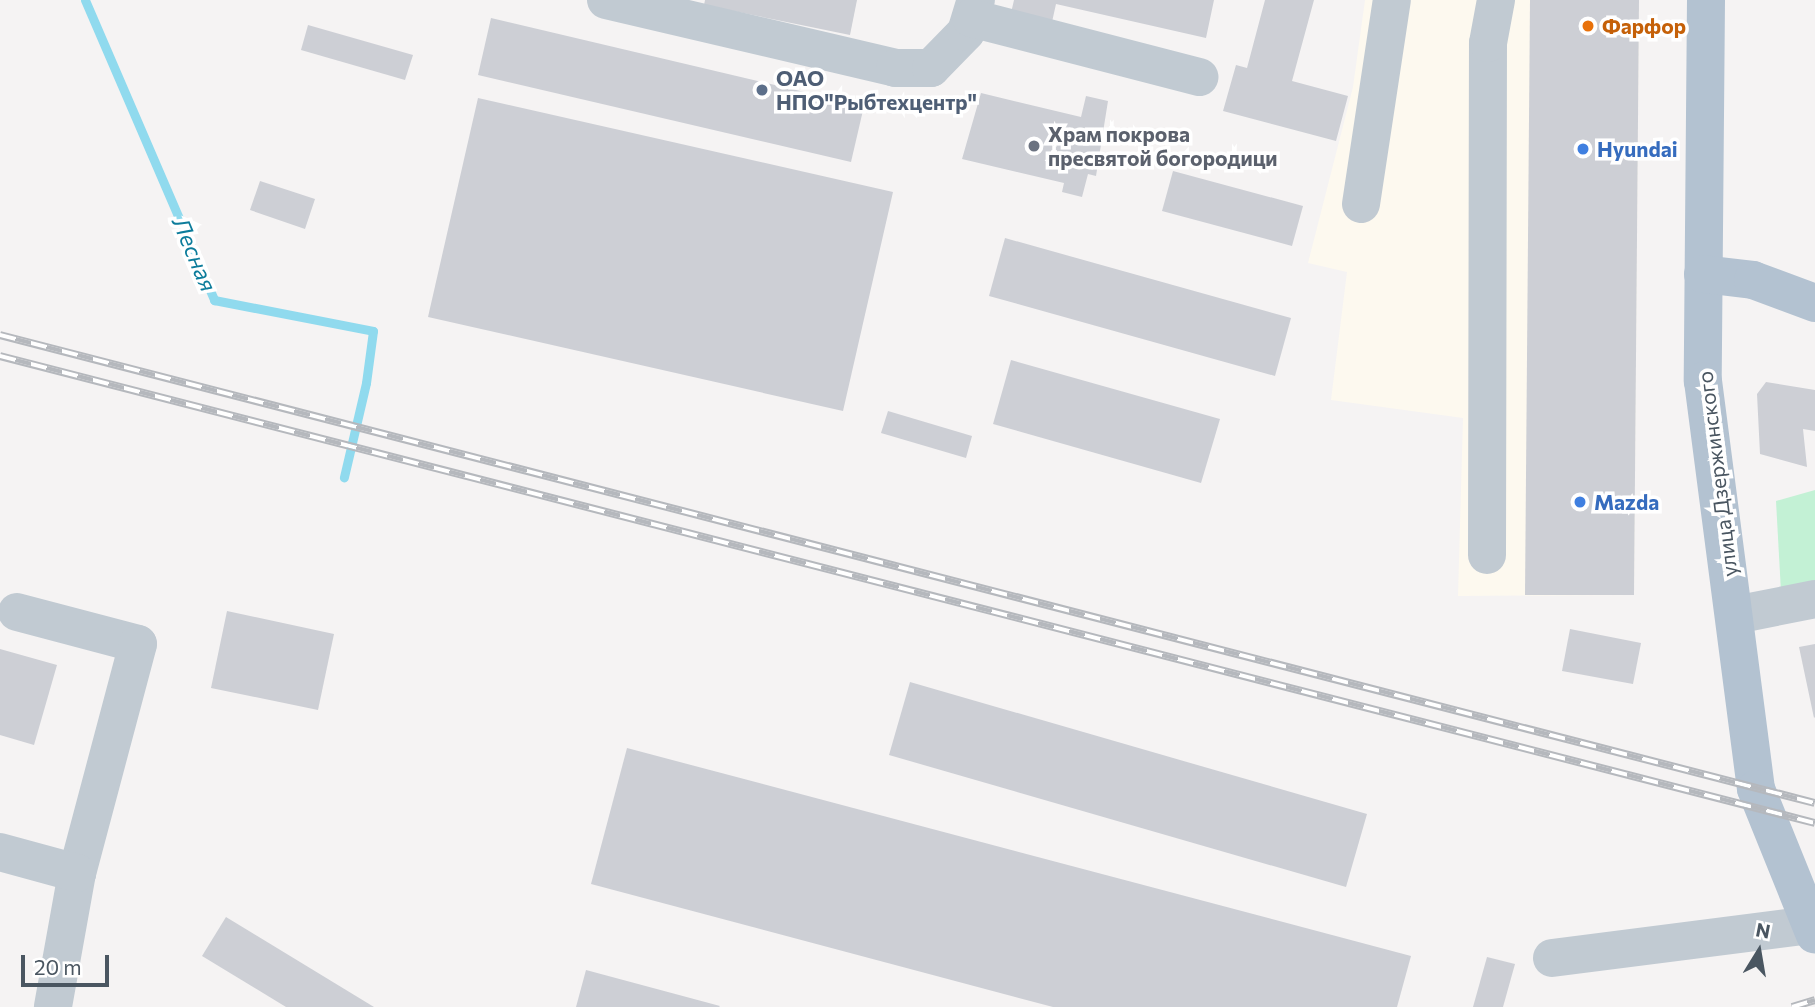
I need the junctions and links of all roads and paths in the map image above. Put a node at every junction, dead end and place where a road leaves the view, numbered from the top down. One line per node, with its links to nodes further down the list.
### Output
1 (606, 0): 5 (street)
2 (1392, 0): 7 (street)
3 (1496, 0): 10 (street)
4 (1706, 0): 8 (main road, улица Дзержинского)
5 (973, 9): 6 (street)
6 (1199, 77)
7 (1361, 204)
8 (1703, 274): 9 (main road); 13 (main road, улица Дзержинского)
9 (1815, 303)
10 (1487, 555)
11 (1815, 598): 13 (street)
12 (17, 612): 15 (street)
13 (1735, 615): 16 (main road, улица Дзержинского)
14 (0, 852): 15 (street)
15 (77, 873): 18 (street)
16 (1813, 930): 17 (street)
17 (1552, 958)
18 (53, 1007)

